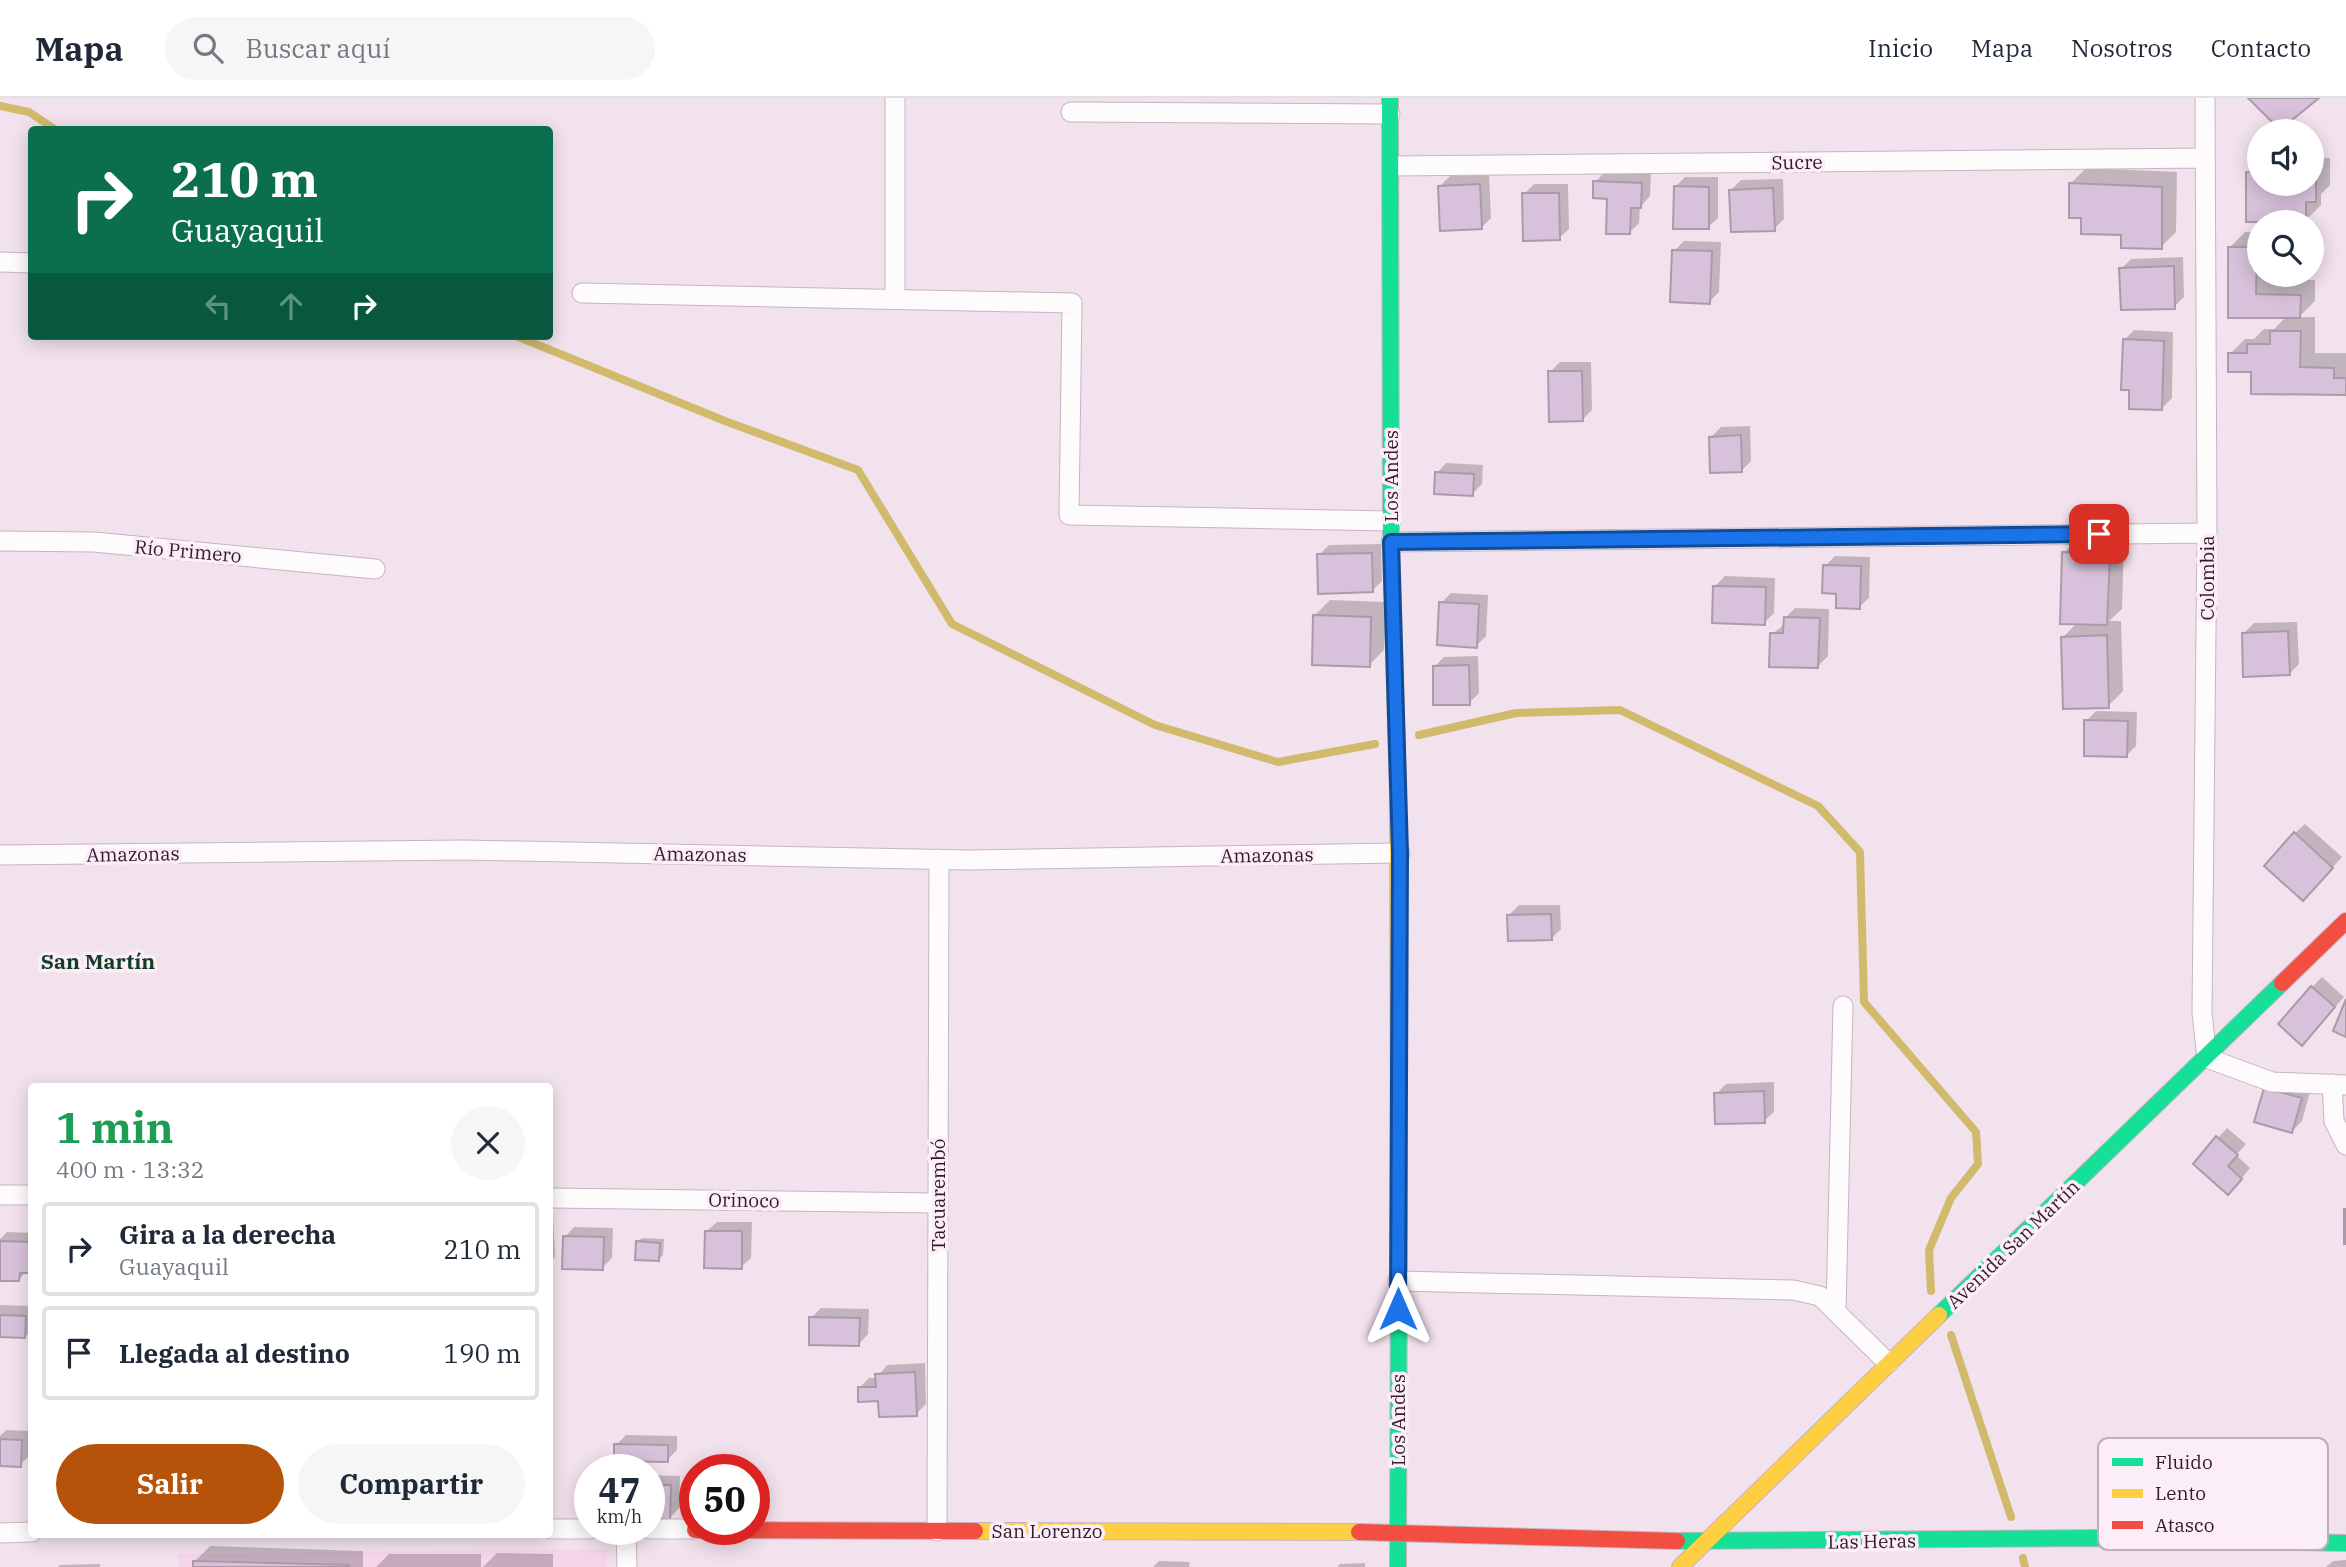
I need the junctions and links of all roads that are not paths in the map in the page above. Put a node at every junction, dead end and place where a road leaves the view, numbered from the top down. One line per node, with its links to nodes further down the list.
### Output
1 (895, 98): 10 (street)
2 (2204, 98): 5 (street, Colombia)
3 (1390, 106): 4 (street); 6 (main road, Los Andes)
4 (1071, 112)
5 (2203, 158): 6 (street, Sucre); 12 (street, Colombia)
6 (1392, 166): 11 (main road, Los Andes)
7 (0, 262): 8 (street)
8 (28, 263)
9 (582, 293): 10 (street)
10 (895, 298): 11 (street)
11 (1391, 521): 14 (main road, Los Andes)
12 (2207, 533): 14 (street); 21 (street, Colombia)
13 (0, 541): 15 (street, Río Primero)
14 (1391, 542): 16 (main road, Los Andes)
15 (375, 569)
16 (1400, 853): 18 (street, Amazonas); 28 (main road, Los Andes)
17 (0, 855): 18 (street, Amazonas)
18 (939, 859): 27 (street, Tacuarembó)
19 (2346, 921): 21 (main road, Avenida San Martín)
20 (1843, 1006): 29 (street)
21 (2207, 1058): 22 (street); 30 (main road, Avenida San Martín)
22 (2339, 1085): 23 (street)
23 (2346, 1145)
24 (0, 1195): 25 (street)
25 (28, 1195)
26 (553, 1198): 27 (street, Orinoco)
27 (938, 1203): 34 (street, Tacuarembó)
28 (1398, 1281): 29 (street); 36 (main road, Los Andes)
29 (1836, 1311): 30 (street)
30 (1888, 1363): 39 (main road, Avenida San Martín)
31 (553, 1529): 32 (street)
32 (574, 1529)
33 (770, 1530): 34 (main road, San Lorenzo)
34 (937, 1531): 36 (main road, San Lorenzo)
35 (28, 1532): 37 (street)
36 (1399, 1532): 39 (main road, Las Heras); 44 (main road, Los Andes)
37 (0, 1533)
38 (2098, 1538): 39 (main road, Las Heras)
39 (1705, 1542): 45 (main road, Avenida San Martín)
40 (2328, 1543): 41 (main road, Las Heras)
41 (2346, 1543)
42 (626, 1545): 43 (street)
43 (627, 1567)
44 (1398, 1567)
45 (1681, 1567)

